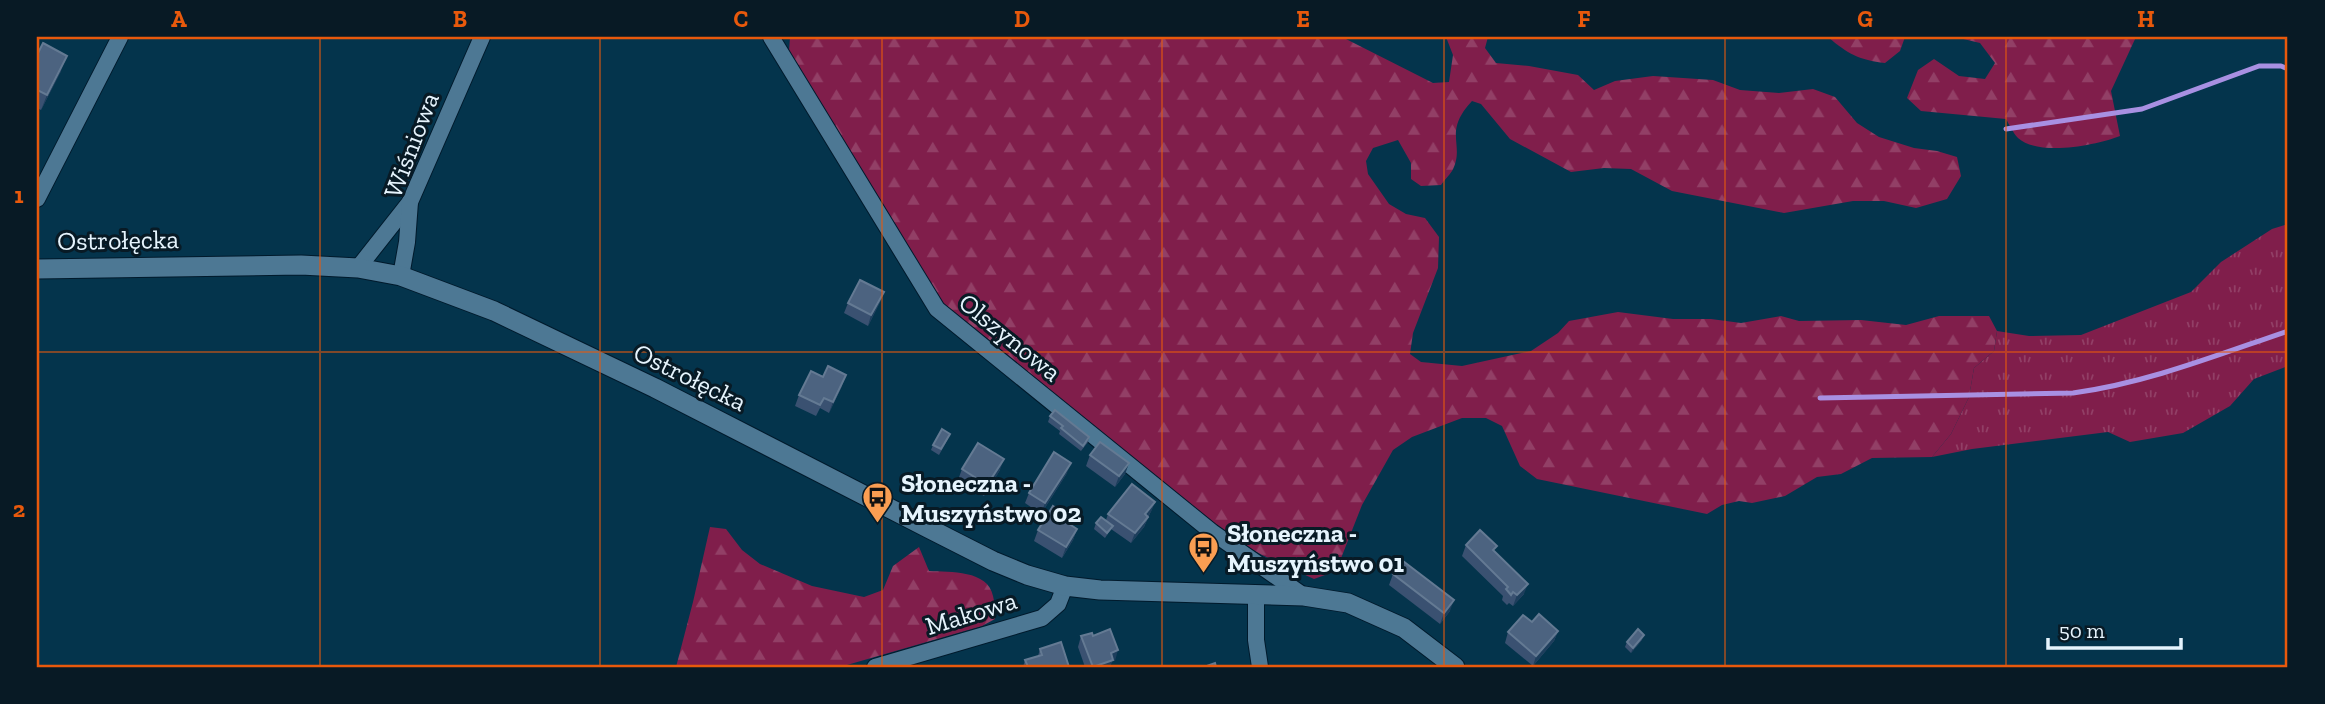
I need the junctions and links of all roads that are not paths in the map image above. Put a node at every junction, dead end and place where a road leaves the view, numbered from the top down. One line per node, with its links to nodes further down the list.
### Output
1 (120, 37): 4 (street)
2 (482, 37): 5 (street, Wiśniowa)
3 (771, 37): 11 (street, Olszynowa)
4 (37, 199)
5 (410, 202): 6 (street); 8 (street, Wiśniowa)
6 (358, 268): 7 (street, Ostrołęcka); 8 (street, Ostrołęcka)
7 (37, 269)
8 (401, 276): 9 (street, Ostrołęcka)
9 (1065, 586): 10 (street, Ostrołęcka); 12 (street, Makowa)
10 (1256, 595): 11 (street, Ostrołęcka); 13 (street)
11 (1304, 596): 14 (street, Ostrołęcka)
12 (875, 667)
13 (1260, 667)
14 (1455, 667)

